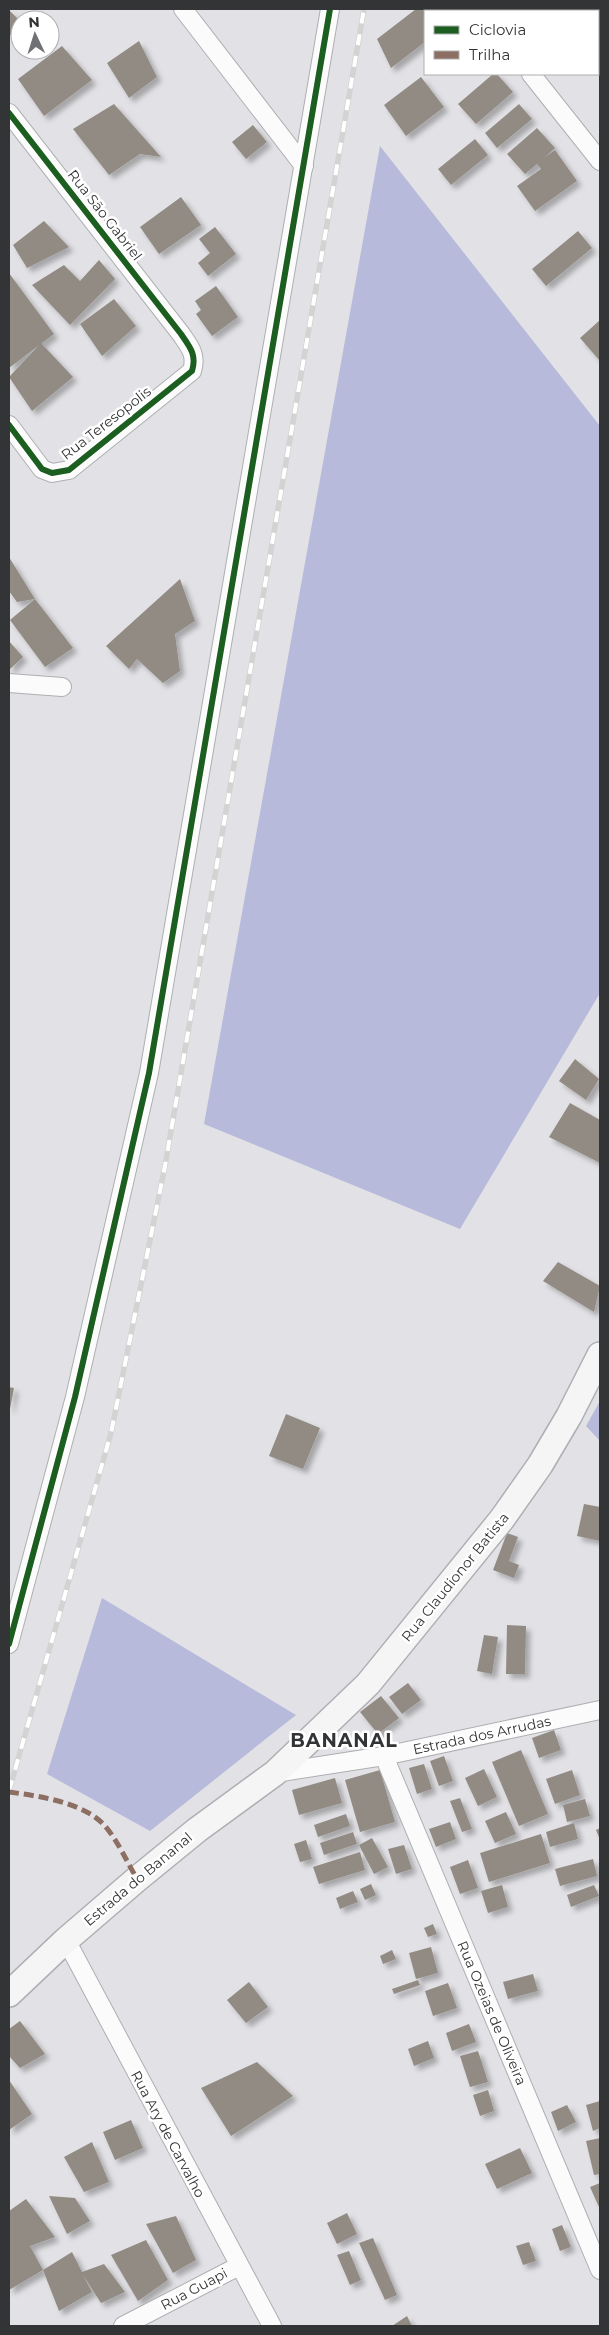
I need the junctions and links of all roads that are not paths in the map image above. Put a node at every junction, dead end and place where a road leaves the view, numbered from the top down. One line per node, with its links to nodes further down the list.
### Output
1 (183, 9): 6 (street)
2 (330, 9): 6 (street)
3 (532, 75): 5 (street)
4 (9, 112): 7 (street, Rua São Gabriel)
5 (600, 161)
6 (304, 166): 12 (street)
7 (181, 334): 8 (street, Rua Teresopolis)
8 (9, 425)
9 (62, 687): 10 (street)
10 (10, 688)
11 (600, 1355): 15 (main road, Rua Claudionor Batista)
12 (9, 1644)
13 (600, 1710): 14 (street, Estrada dos Arrudas)
14 (384, 1756): 15 (street, Estrada dos Arrudas); 19 (street, Rua Ozeias de Oliveira)
15 (275, 1773): 16 (main road, Estrada do Bananal)
16 (66, 1940): 17 (main road, Estrada do Bananal); 18 (street, Rua Ary de Carvalho)
17 (9, 1994)
18 (238, 2266): 20 (street, Rua Guapi); 21 (street, Rua Ary de Carvalho)
19 (600, 2270)
20 (124, 2326)
21 (272, 2326)

